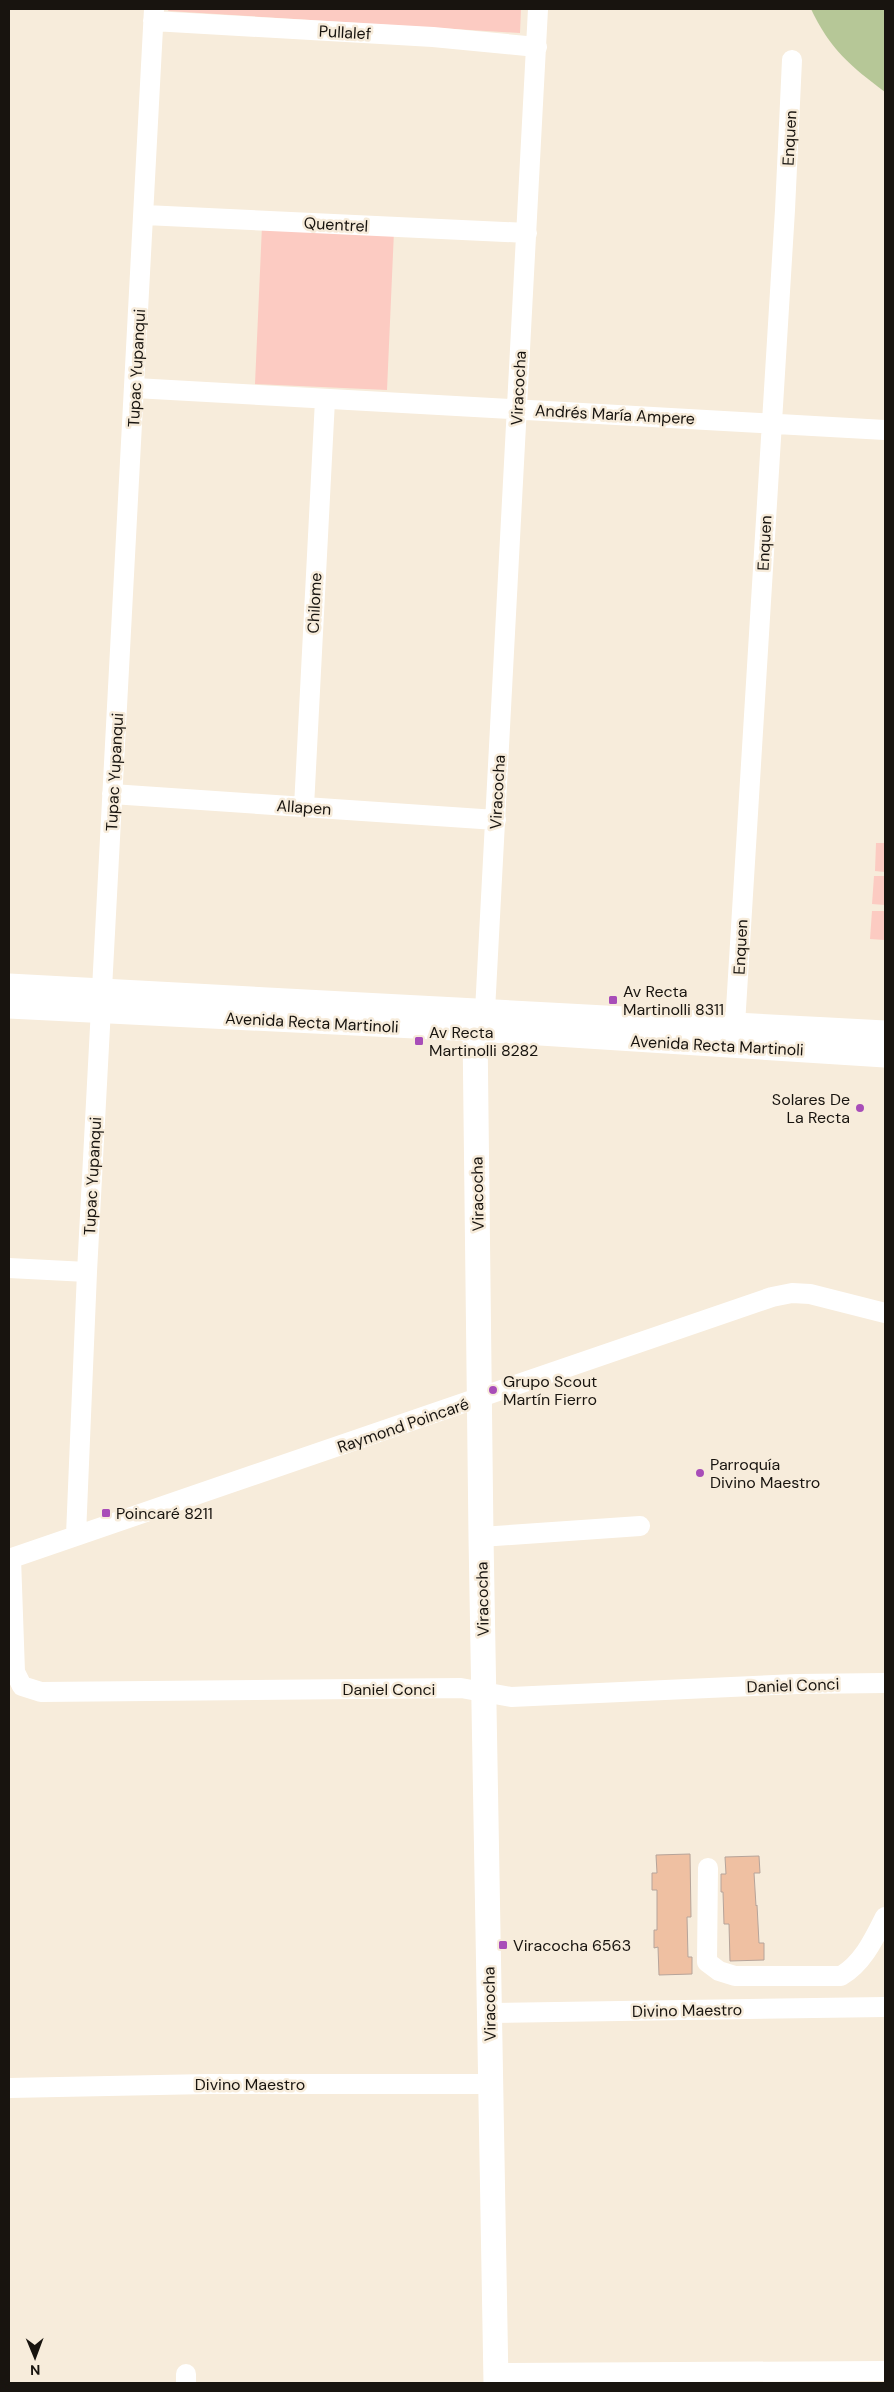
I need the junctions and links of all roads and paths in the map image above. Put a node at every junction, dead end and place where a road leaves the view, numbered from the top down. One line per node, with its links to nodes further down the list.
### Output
1 (538, 9): 3 (street, Viracocha)
2 (153, 15): 3 (street, Pullalef); 5 (street, Tupac Yupanqui)
3 (537, 47): 6 (street, Viracocha)
4 (792, 60): 10 (street, Enquen)
5 (144, 215): 6 (street, Quentrel); 7 (street, Tupac Yupanqui)
6 (527, 233): 9 (street, Viracocha)
7 (135, 388): 8 (street, Andrés María Ampere); 12 (street, Tupac Yupanqui)
8 (325, 400): 9 (street, Andrés María Ampere); 13 (street, Chilome)
9 (516, 409): 10 (street, Andrés María Ampere); 14 (street, Viracocha)
10 (771, 423): 11 (street, Andrés María Ampere); 19 (street, Enquen)
11 (885, 430)
12 (112, 794): 13 (street, Allapen); 16 (street, Tupac Yupanqui)
13 (304, 807): 14 (street, Allapen)
14 (496, 820): 18 (street, Viracocha)
15 (9, 986): 16 (main road, Avenida Recta Martinoli)
16 (102, 1001): 17 (main road, Avenida Recta Martinoli); 18 (main road, Avenida Recta Martinoli); 23 (street, Tupac Yupanqui)
17 (9, 1006)
18 (480, 1020): 19 (main road, Avenida Recta Martinoli); 21 (main road, Avenida Recta Martinoli); 25 (main road, Viracocha)
19 (735, 1025): 20 (main road, Avenida Recta Martinoli)
20 (885, 1033)
21 (885, 1055)
22 (9, 1268): 23 (street)
23 (87, 1272): 27 (street, Tupac Yupanqui)
24 (885, 1313): 25 (street, Raymond Poincaré)
25 (479, 1399): 27 (street, Raymond Poincaré); 28 (main road, Viracocha)
26 (640, 1526): 28 (street)
27 (76, 1535): 29 (street, Raymond Poincaré)
28 (481, 1537): 31 (main road, Viracocha)
29 (10, 1558): 31 (street, Daniel Conci)
30 (885, 1683): 31 (street, Daniel Conci)
31 (484, 1691): 35 (main road, Viracocha)
32 (708, 1868): 33 (street)
33 (885, 1918)
34 (885, 2006): 35 (street, Divino Maestro)
35 (490, 2014): 36 (main road, Viracocha)
36 (491, 2084): 37 (street, Divino Maestro); 40 (main road, Viracocha)
37 (9, 2088)
38 (885, 2371): 39 (street)
39 (849, 2377): 41 (street)
40 (496, 2378): 41 (street)
41 (723, 2378)

